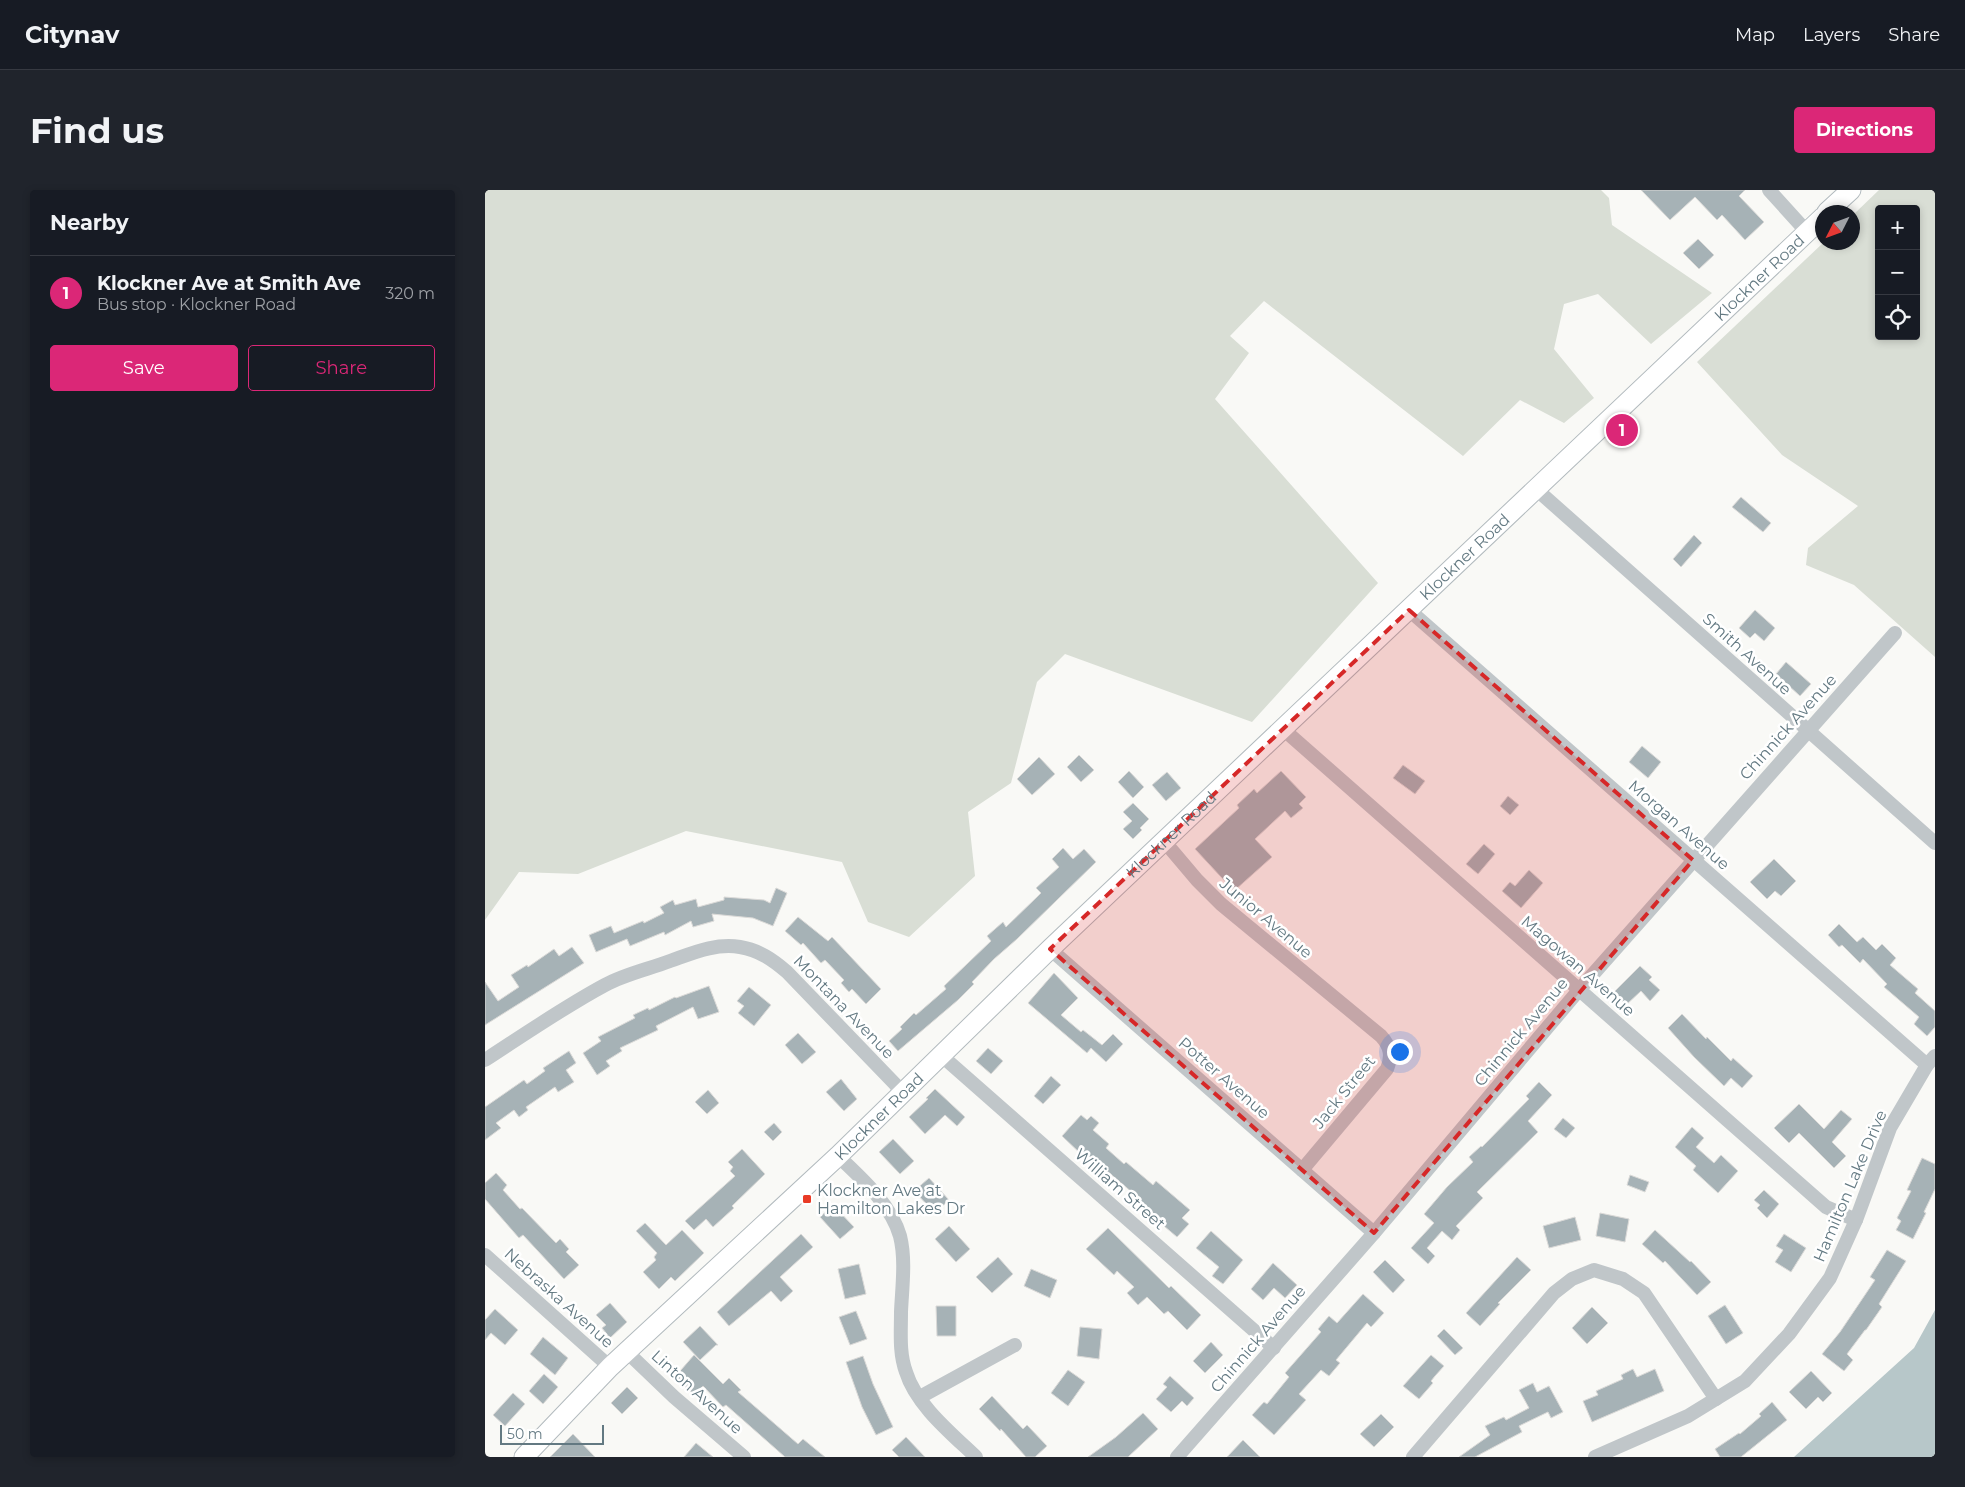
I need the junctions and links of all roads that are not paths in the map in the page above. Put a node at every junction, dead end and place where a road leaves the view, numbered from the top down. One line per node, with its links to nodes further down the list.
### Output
1 (1769, 190): 5 (street)
2 (1851, 190): 3 (main road)
3 (1835, 205)
4 (1815, 224): 5 (main road, Klockner Road)
5 (1807, 232): 6 (main road, Klockner Road)
6 (1537, 489): 7 (main road, Klockner Road); 10 (street, Smith Avenue)
7 (1409, 610): 9 (main road, Klockner Road); 13 (street, Morgan Avenue)
8 (1895, 633): 10 (street, Chinnick Avenue)
9 (1283, 729): 11 (main road, Klockner Road); 15 (street, Magowan Avenue)
10 (1808, 731): 12 (street, Smith Avenue); 13 (street, Chinnick Avenue)
11 (1164, 842): 14 (main road, Klockner Road); 16 (street, Junior Avenue)
12 (1935, 843)
13 (1693, 860): 15 (street, Chinnick Avenue); 19 (street, Morgan Avenue)
14 (1050, 949): 17 (main road, Klockner Road); 22 (street, Potter Avenue)
15 (1579, 990): 23 (street, Magowan Avenue); 24 (street, Chinnick Avenue)
16 (1353, 1013): 22 (street, Jack Street)
17 (942, 1056): 20 (main road, Klockner Road); 27 (street, William Street)
18 (485, 1060): 20 (street, Montana Avenue)
19 (1931, 1060): 23 (street, Hamilton Lake Drive)
20 (902, 1093): 21 (main road, Klockner Road)
21 (838, 1156): 28 (main road, Klockner Road); 30 (street)
22 (1302, 1170): 24 (street, Potter Avenue)
23 (1856, 1220): 31 (street, Hamilton Lake Drive)
24 (1374, 1233): 27 (street, Chinnick Avenue)
25 (487, 1260): 29 (street, Nebraska Avenue)
26 (1015, 1345): 30 (street)
27 (1275, 1348): 35 (street, Chinnick Avenue)
28 (627, 1352): 29 (main road, Klockner Road); 33 (street, Linton Avenue)
29 (611, 1367): 32 (main road, Klockner Road)
30 (919, 1397): 34 (street)
31 (1716, 1399): 36 (street); 37 (street, Hamilton Lake Drive)
32 (524, 1457)
33 (745, 1457)
34 (976, 1457)
35 (1177, 1457)
36 (1413, 1457)
37 (1595, 1457)

